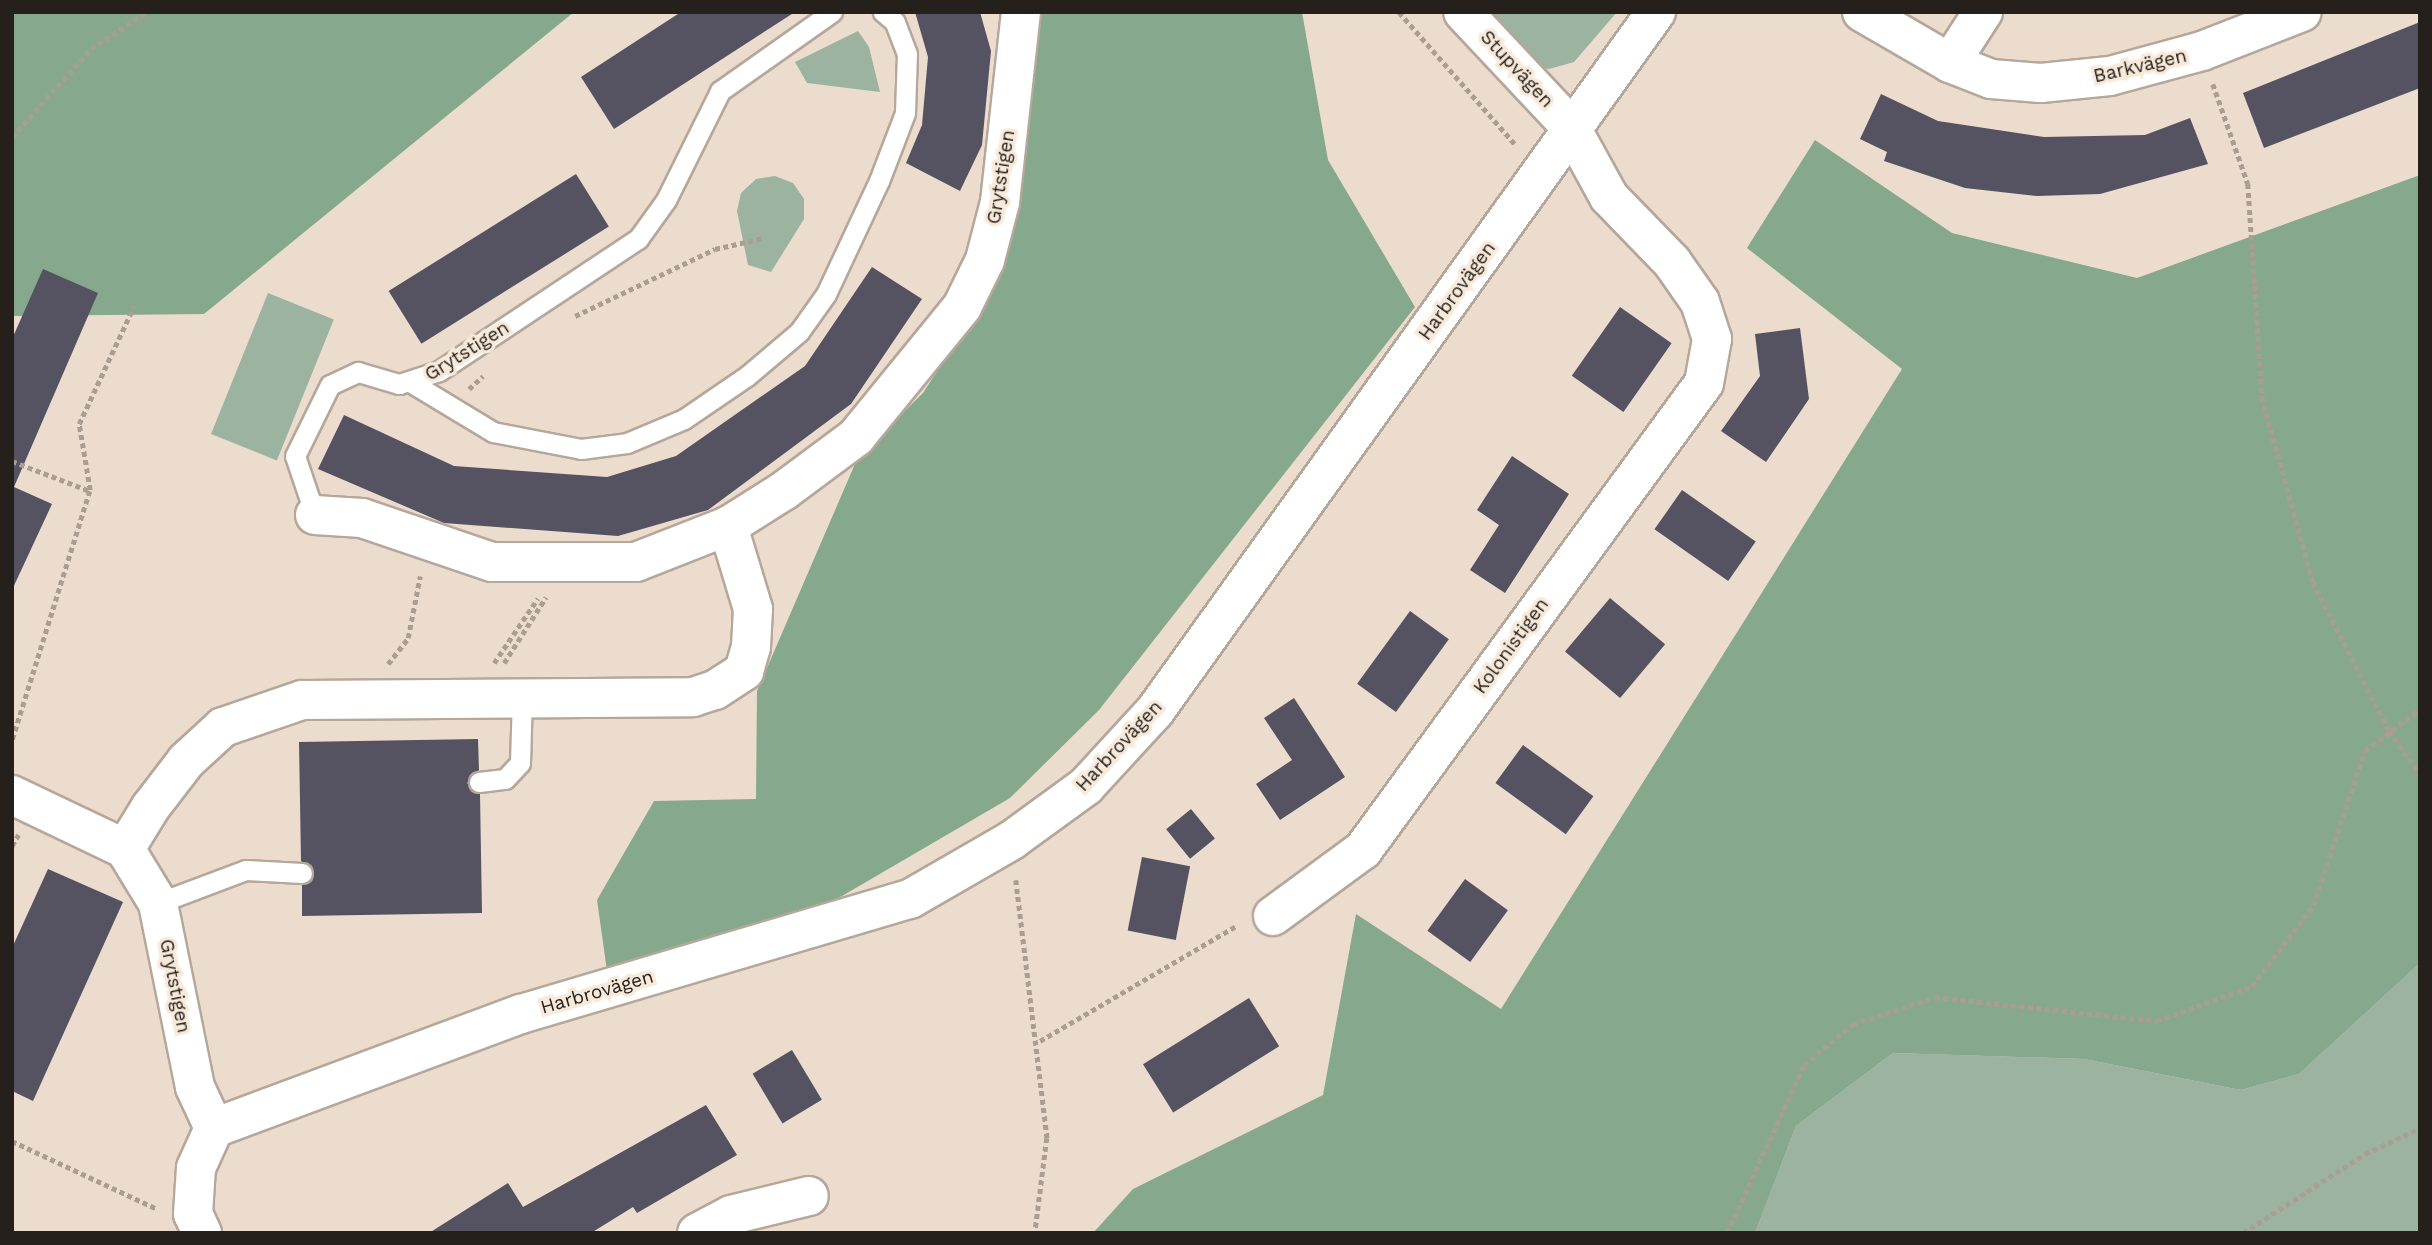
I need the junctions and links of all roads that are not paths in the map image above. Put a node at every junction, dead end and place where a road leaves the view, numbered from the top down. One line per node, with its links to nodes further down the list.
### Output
1 (832, 12): 11 (lane, Grytstigen)
2 (883, 12): 11 (lane)
3 (1021, 12): 13 (street, Grytstigen)
4 (1463, 12): 10 (street, Stupvägen)
5 (1656, 12): 10 (street, Harbrovägen)
6 (1862, 12): 9 (street, Barkvägen)
7 (1983, 12): 9 (street)
8 (2302, 12): 9 (street, Barkvägen)
9 (1950, 63)
10 (1570, 126): 20 (street, Kolonistigen); 21 (street, Harbrovägen)
11 (412, 383): 12 (lane, Grytstigen)
12 (315, 515): 13 (street, Grytstigen)
13 (729, 526): 14 (street)
14 (498, 694): 15 (lane); 17 (street)
15 (479, 782)
16 (12, 795): 17 (street)
17 (125, 849): 19 (street, Grytstigen)
18 (302, 873): 19 (lane)
19 (158, 903): 21 (street, Grytstigen)
20 (1273, 916)
21 (214, 1128): 23 (street)
22 (809, 1196): 24 (street)
23 (194, 1227)
24 (697, 1233)

